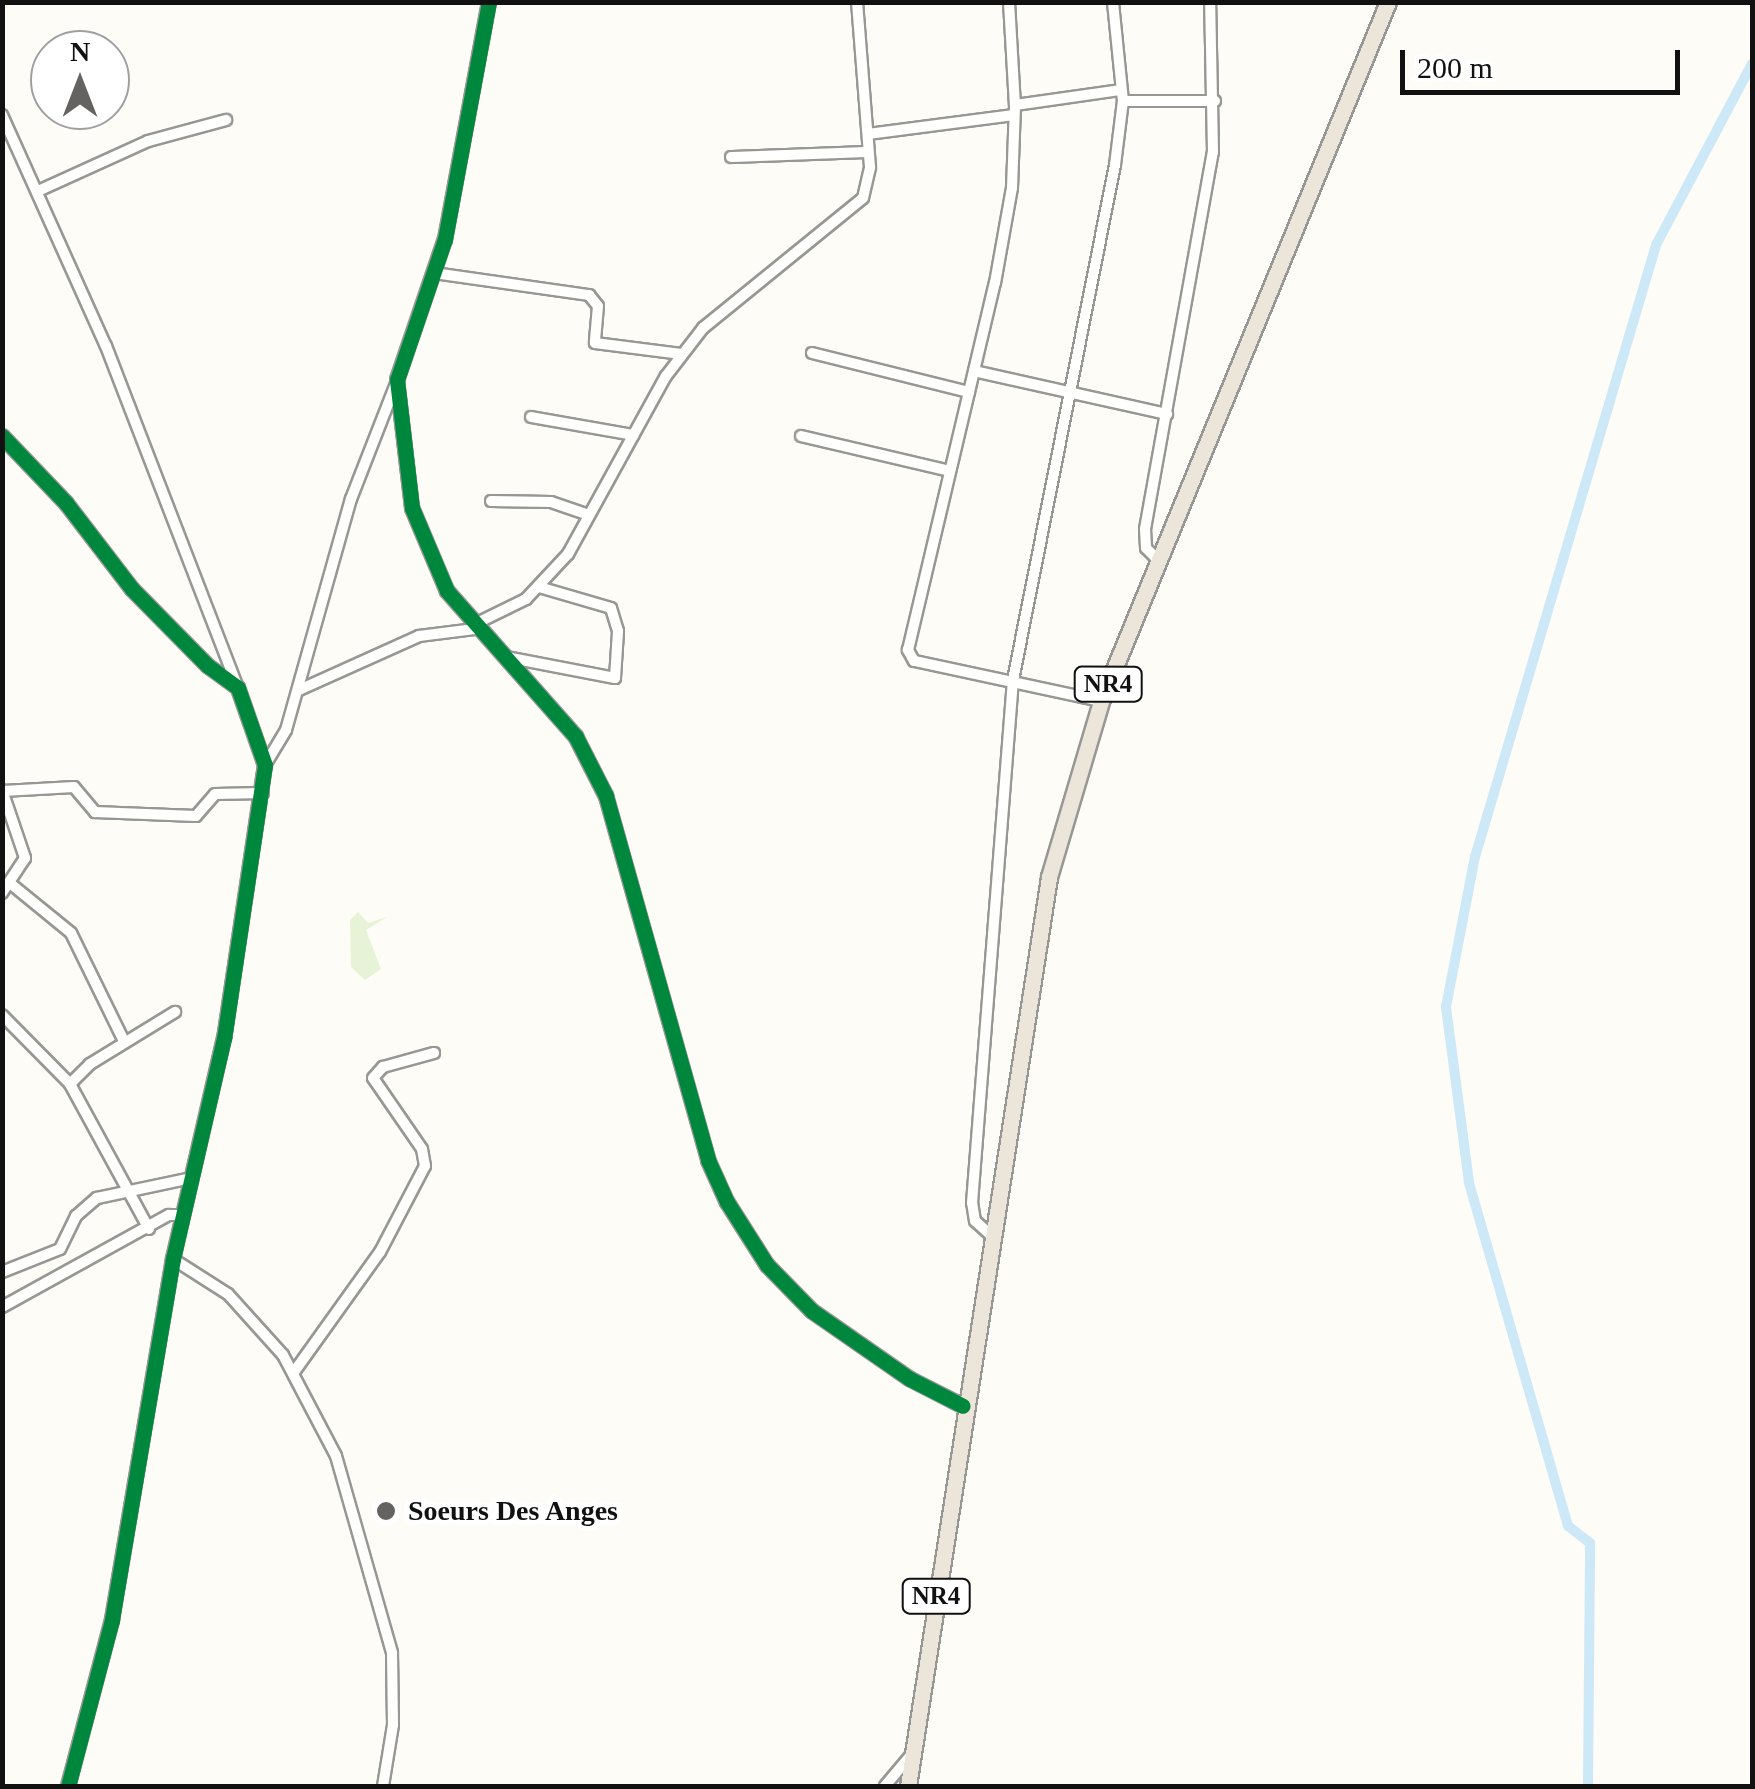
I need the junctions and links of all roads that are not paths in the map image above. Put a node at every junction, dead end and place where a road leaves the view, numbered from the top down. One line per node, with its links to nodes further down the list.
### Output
1 (489, 2): 16 (street)
2 (857, 2): 12 (street)
3 (1009, 2): 9 (street)
4 (1113, 2): 7 (street)
5 (1210, 2): 8 (street)
6 (1388, 2): 31 (highway, NR4)
7 (1122, 95): 8 (street); 9 (street); 22 (street)
8 (1216, 101): 23 (street)
9 (1014, 110): 12 (street); 19 (street)
10 (2, 115): 15 (street)
11 (226, 120): 15 (street)
12 (868, 134): 13 (street)
13 (868, 152): 14 (street); 18 (street)
14 (731, 157)
15 (38, 191): 36 (street)
16 (434, 273): 18 (street); 20 (street)
17 (812, 353): 21 (street)
18 (681, 354): 25 (street)
19 (974, 371): 21 (street); 22 (street)
20 (397, 380): 33 (street); 37 (street)
21 (969, 392): 28 (street)
22 (1073, 397): 23 (street); 35 (street)
23 (1167, 414): 31 (street)
24 (531, 417): 25 (street)
25 (634, 435): 30 (street)
26 (2, 436): 36 (street)
27 (801, 436): 28 (street)
28 (950, 471): 35 (street)
29 (491, 500): 30 (street)
30 (589, 516): 32 (street)
31 (1159, 561): 38 (highway, NR4)
32 (540, 587): 33 (street); 34 (street)
33 (473, 627): 34 (street); 37 (street)
34 (501, 656): 57 (street)
35 (1014, 680): 38 (street); 52 (street)
36 (238, 688): 39 (street)
37 (299, 690): 39 (street)
38 (1101, 701): 52 (highway, NR4)
39 (265, 765): 41 (street)
40 (3, 790): 41 (street); 42 (street)
41 (263, 793): 48 (street)
42 (7, 888): 45 (street)
43 (175, 1012): 45 (street)
44 (2, 1016): 47 (street)
45 (124, 1040): 47 (street)
46 (434, 1053): 56 (street)
47 (70, 1084): 49 (street)
48 (191, 1178): 49 (street); 50 (street)
49 (129, 1189): 51 (street); 54 (street)
50 (182, 1215): 51 (street); 53 (street)
51 (149, 1229): 55 (street)
52 (993, 1237): 57 (highway, NR4)
53 (173, 1259): 56 (street); 59 (street)
54 (2, 1272)
55 (2, 1307)
56 (294, 1372): 60 (street)
57 (963, 1406): 58 (highway, NR4)
58 (912, 1754): 61 (street); 62 (highway, NR4)
59 (68, 1786)
60 (383, 1786)
61 (885, 1786)
62 (908, 1786)

